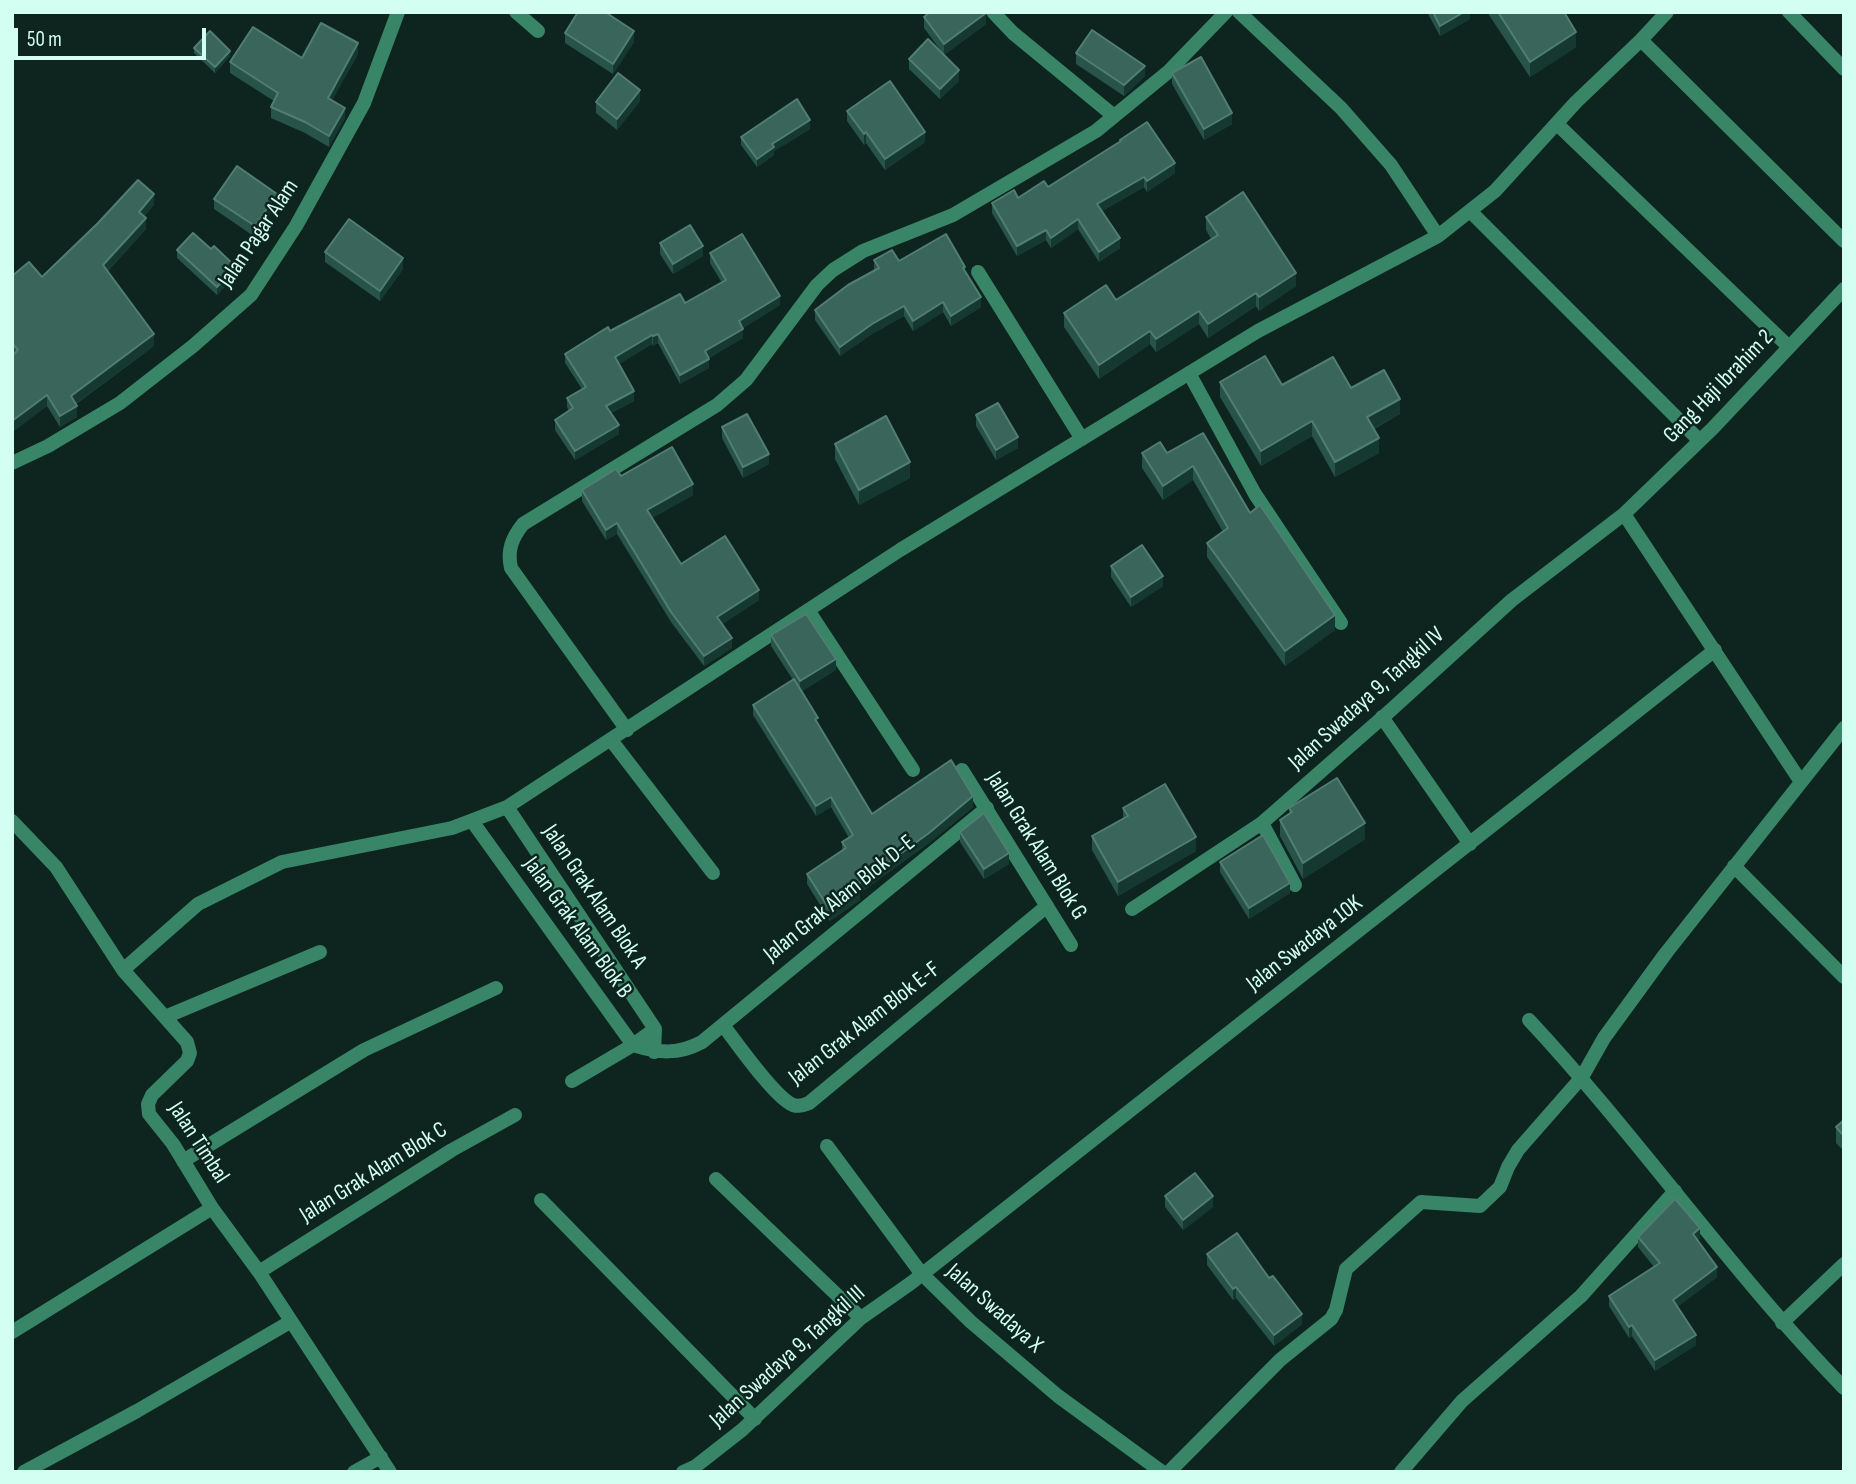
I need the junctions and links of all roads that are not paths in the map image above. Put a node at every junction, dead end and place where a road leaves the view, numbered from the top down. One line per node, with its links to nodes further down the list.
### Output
1 (398, 12): 22 (street, Jalan Pagar Alam)
2 (516, 12): 8 (street)
3 (993, 12): 11 (street)
4 (1226, 12): 11 (street)
5 (1239, 12): 14 (street)
6 (1667, 12): 9 (street)
7 (1789, 12): 10 (street)
8 (538, 31)
9 (1641, 40): 12 (street); 15 (street)
10 (1844, 69)
11 (1114, 116): 29 (street)
12 (1557, 124): 13 (street); 18 (street)
13 (1470, 211): 14 (street); 21 (street)
14 (1438, 236): 19 (street)
15 (1844, 241)
16 (978, 272): 20 (street)
17 (1844, 289): 18 (street, Gang Haji Ibrahim 2)
18 (1789, 347): 21 (street, Gang Haji Ibrahim 2)
19 (1189, 373): 20 (street); 25 (street)
20 (1082, 439): 24 (street)
21 (1699, 440): 23 (street, Gang Haji Ibrahim 2)
22 (12, 463)
23 (1624, 514): 26 (street); 27 (street, Jalan Swadaya 9, Tangkil IV)
24 (808, 610): 29 (street); 31 (street)
25 (1341, 623)
26 (1715, 650): 33 (street); 39 (street, Jalan Swadaya 10K)
27 (1382, 717): 38 (street, Jalan Swadaya 9, Tangkil IV); 39 (street)
28 (1844, 728): 33 (street)
29 (627, 730): 30 (street)
30 (611, 740): 34 (street); 41 (street)
31 (913, 770)
32 (962, 770): 35 (street, Jalan Grak Alam Blok G)
33 (1801, 782): 40 (street)
34 (507, 807): 37 (street); 53 (street, Jalan Grak Alam Blok A)
35 (987, 808): 43 (street, Jalan Grak Alam Blok G); 52 (street, Jalan Grak Alam Blok D-E)
36 (12, 821): 47 (street, Jalan Timbal)
37 (472, 821): 47 (street); 54 (street, Jalan Grak Alam Blok B)
38 (1262, 823): 42 (street); 44 (street, Jalan Swadaya 9, Tangkil IV)
39 (1470, 844): 67 (street, Jalan Swadaya 10K)
40 (1734, 866): 48 (street); 56 (street)
41 (713, 873)
42 (1295, 885)
43 (1047, 906): 45 (street, Jalan Grak Alam Blok G); 52 (street, Jalan Grak Alam Blok E-F)
44 (1132, 909)
45 (1072, 945)
46 (320, 952): 50 (street)
47 (123, 970): 50 (street, Jalan Timbal)
48 (1844, 977)
49 (496, 988): 60 (street)
50 (165, 1017): 60 (street, Jalan Timbal)
51 (1529, 1020): 56 (street)
52 (723, 1025): 55 (street)
53 (655, 1029): 54 (street); 55 (street)
54 (633, 1045): 55 (street); 57 (street)
55 (654, 1052)
56 (1582, 1077): 62 (street); 80 (street)
57 (572, 1081)
58 (515, 1115): 66 (street, Jalan Grak Alam Blok C)
59 (827, 1146): 67 (street, Jalan Swadaya X)
60 (183, 1161): 64 (street, Jalan Timbal)
61 (716, 1179): 68 (street)
62 (1675, 1191): 70 (street); 81 (street)
63 (541, 1200): 73 (street)
64 (212, 1208): 66 (street, Jalan Timbal); 71 (street)
65 (1844, 1264): 70 (street)
66 (258, 1272): 69 (street, Jalan Timbal)
67 (921, 1273): 68 (street, Jalan Swadaya 9, Tangkil III); 79 (street, Jalan Swadaya X)
68 (861, 1318): 73 (street, Jalan Swadaya 9, Tangkil III)
69 (290, 1322): 74 (street, Jalan Timbal); 75 (street)
70 (1782, 1323): 72 (street)
71 (12, 1332)
72 (1844, 1388)
73 (755, 1419): 78 (street, Jalan Swadaya 9, Tangkil III)
74 (381, 1457): 76 (street); 77 (street, Jalan Timbal)
75 (24, 1472)
76 (354, 1472)
77 (390, 1472)
78 (683, 1472)
79 (1162, 1472)
80 (1169, 1472)
81 (1401, 1472)

